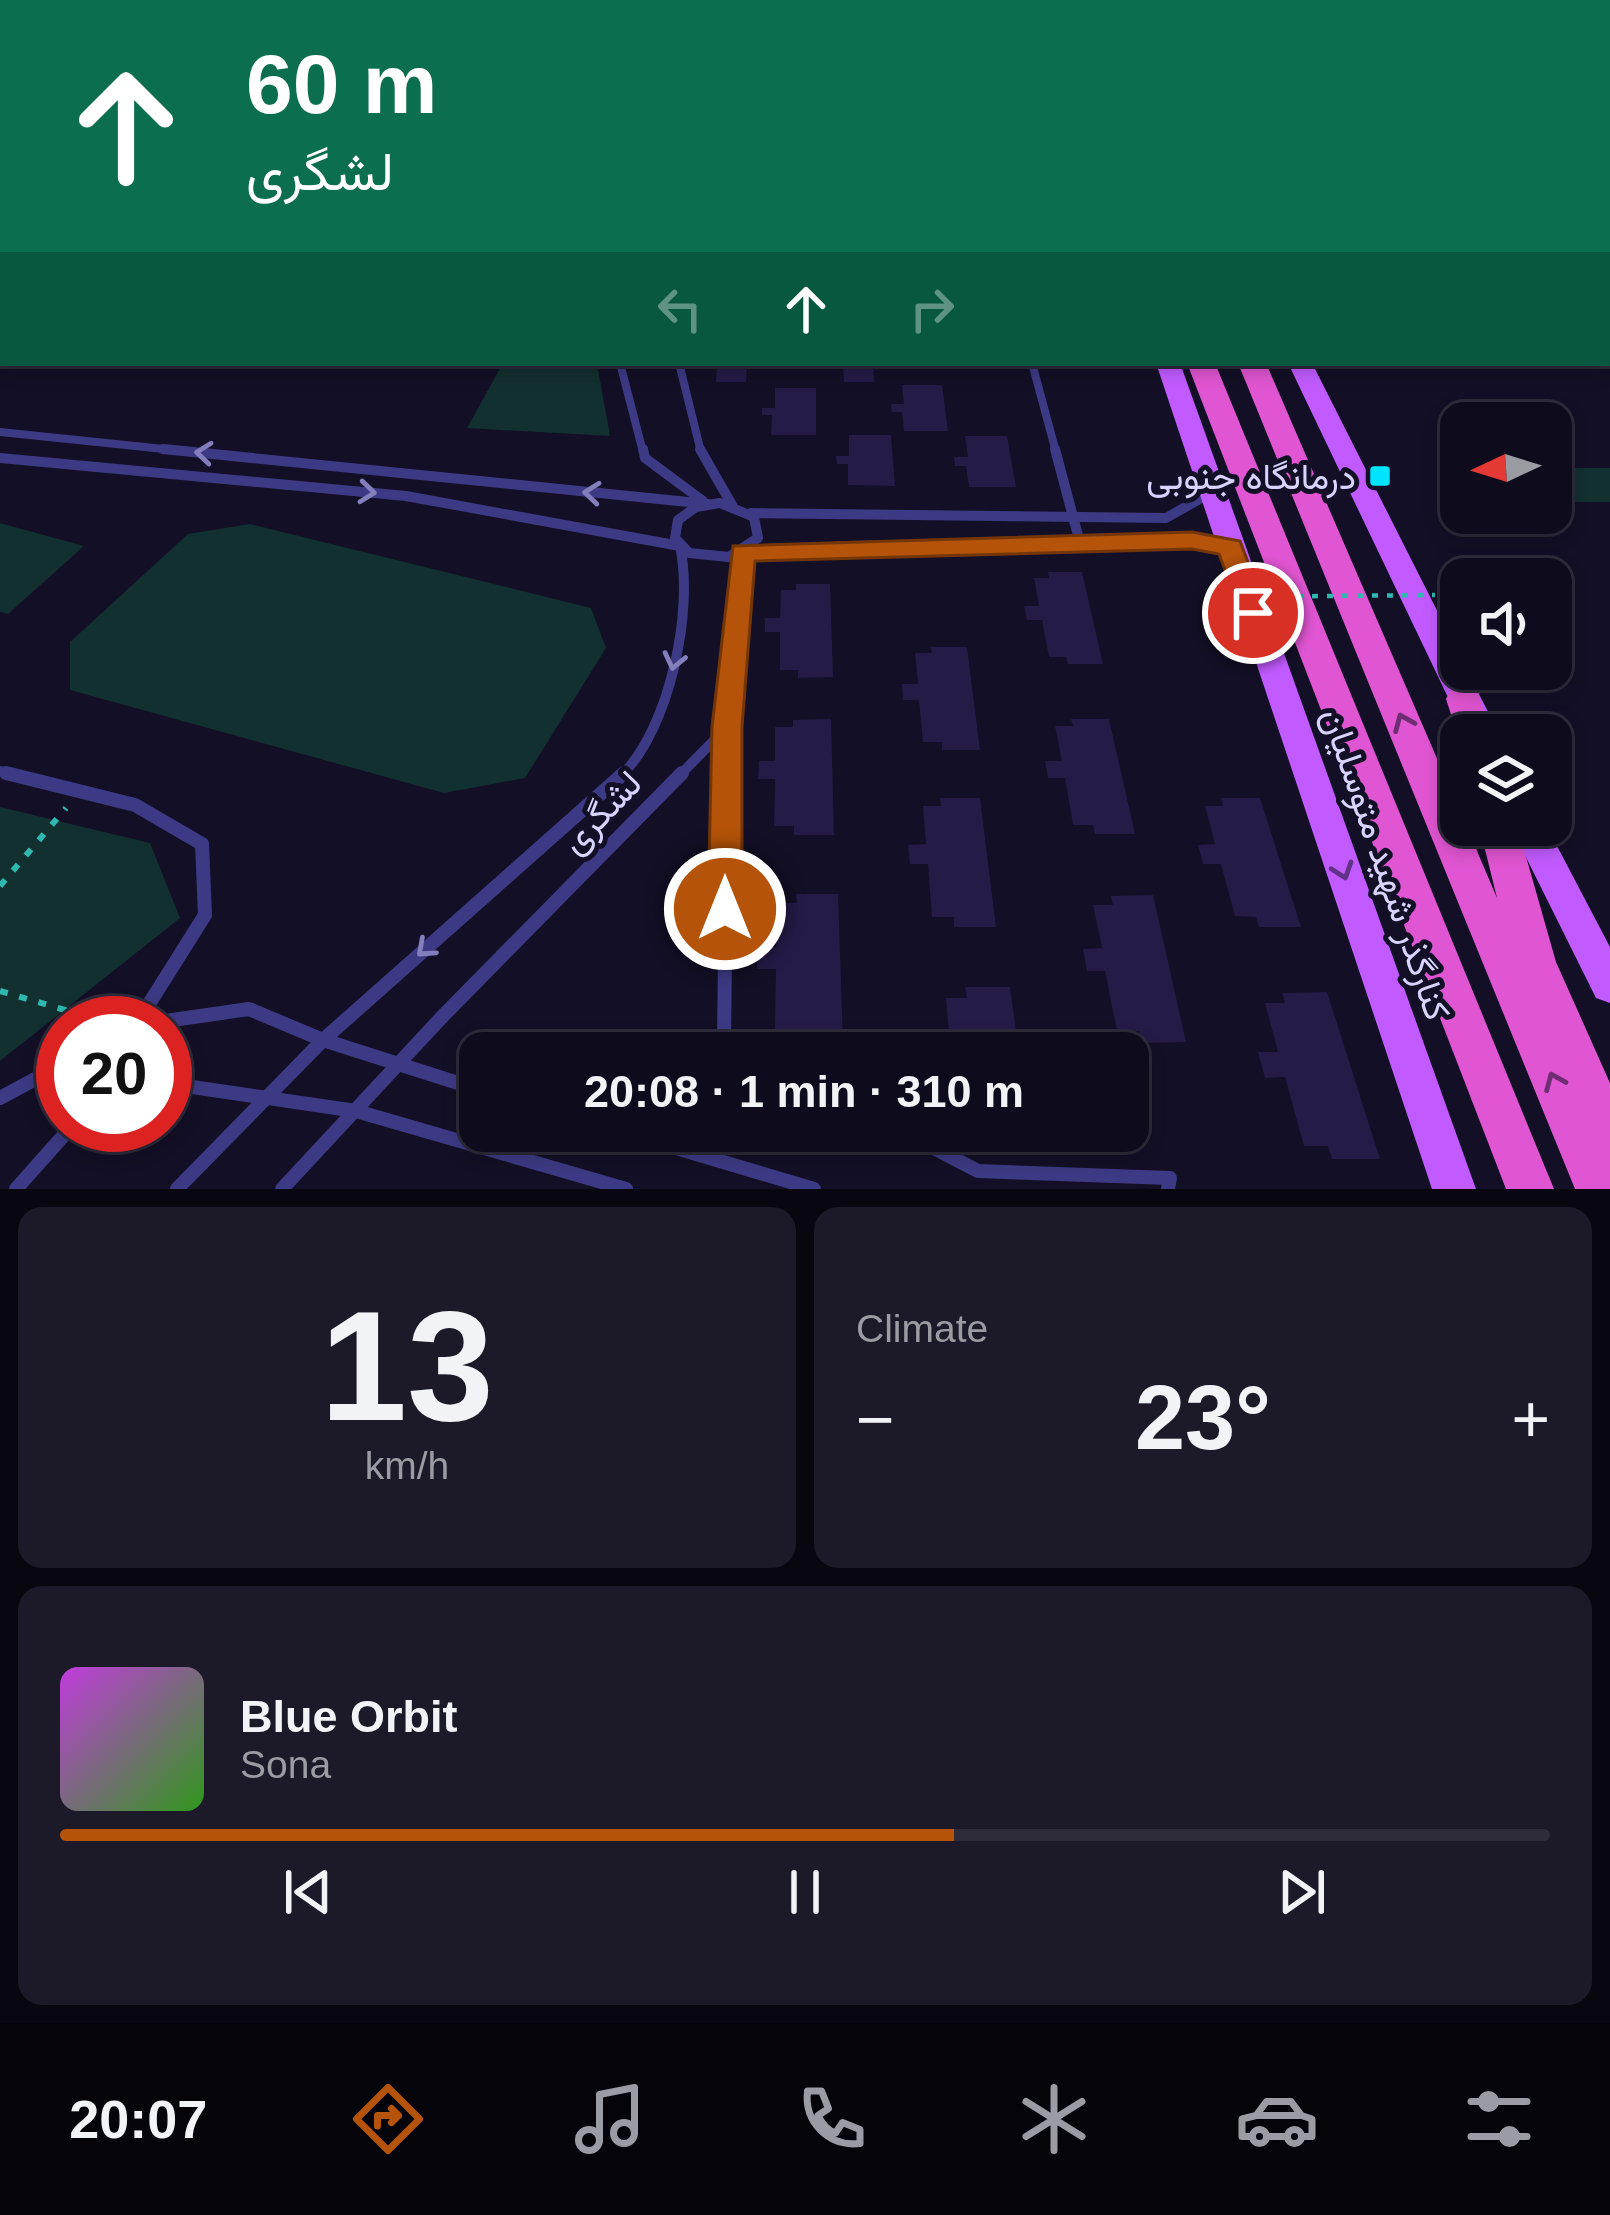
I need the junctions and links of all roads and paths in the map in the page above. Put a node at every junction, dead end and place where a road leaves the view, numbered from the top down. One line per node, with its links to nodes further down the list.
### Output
1 (621, 366): 11 (lane)
2 (680, 366): 12 (lane)
3 (1033, 366): 14 (lane)
4 (1169, 366): 10 (main road, کنارگذر شهید متوسلیان)
5 (1202, 366): 54 (highway)
6 (1253, 366): 55 (highway, one-way to 6)
7 (1301, 366): 21 (main road)
8 (0, 432): 11 (lane, one-way to 8)
9 (0, 458): 16 (lane, one-way to 16)
10 (1211, 492): 14 (lane); 17 (main road, کنارگذر شهید متوسلیان)
11 (708, 504): 12 (lane); 16 (lane)
12 (732, 505): 13 (lane)
13 (751, 513): 14 (lane); 18 (lane)
14 (1073, 518): 15 (lane)
15 (1080, 543): 17 (lane); 18 (lane)
16 (680, 546): 18 (lane); 35 (lane, لشگری, one-way to 35)
17 (1230, 548): 53 (main road, کنارگذر شهید متوسلیان, one-way to 53)
18 (742, 553): 23 (lane)
19 (1435, 595): 20 (path, bridge)
20 (1222, 597)
21 (1464, 699): 22 (highway)
22 (1470, 714)
23 (727, 727): 34 (lane); 36 (lane, لشگری)
24 (0, 771): 25 (lane)
25 (79, 791): 28 (path); 31 (lane)
26 (1504, 846): 43 (highway)
27 (1539, 846): 29 (main road)
28 (0, 886)
29 (1610, 986)
30 (0, 991): 32 (path)
31 (154, 996)
32 (36, 1002)
33 (192, 1017): 35 (lane)
34 (724, 1032)
35 (323, 1040): 36 (lane); 41 (lane, لشگری)
36 (397, 1065): 38 (lane); 42 (lane, لشگری)
37 (36, 1079): 40 (lane)
38 (459, 1084)
39 (192, 1088): 41 (lane)
40 (0, 1098)
41 (265, 1100): 42 (lane); 48 (lane, لشگری)
42 (356, 1111): 49 (lane, لشگری); 50 (lane)
43 (1610, 1136)
44 (49, 1152): 47 (lane)
45 (690, 1152): 51 (lane)
46 (941, 1152): 52 (lane)
47 (16, 1189)
48 (177, 1189)
49 (282, 1189)
50 (626, 1189)
51 (814, 1189)
52 (1168, 1189)
53 (1454, 1189)
54 (1530, 1189)
55 (1599, 1189)

